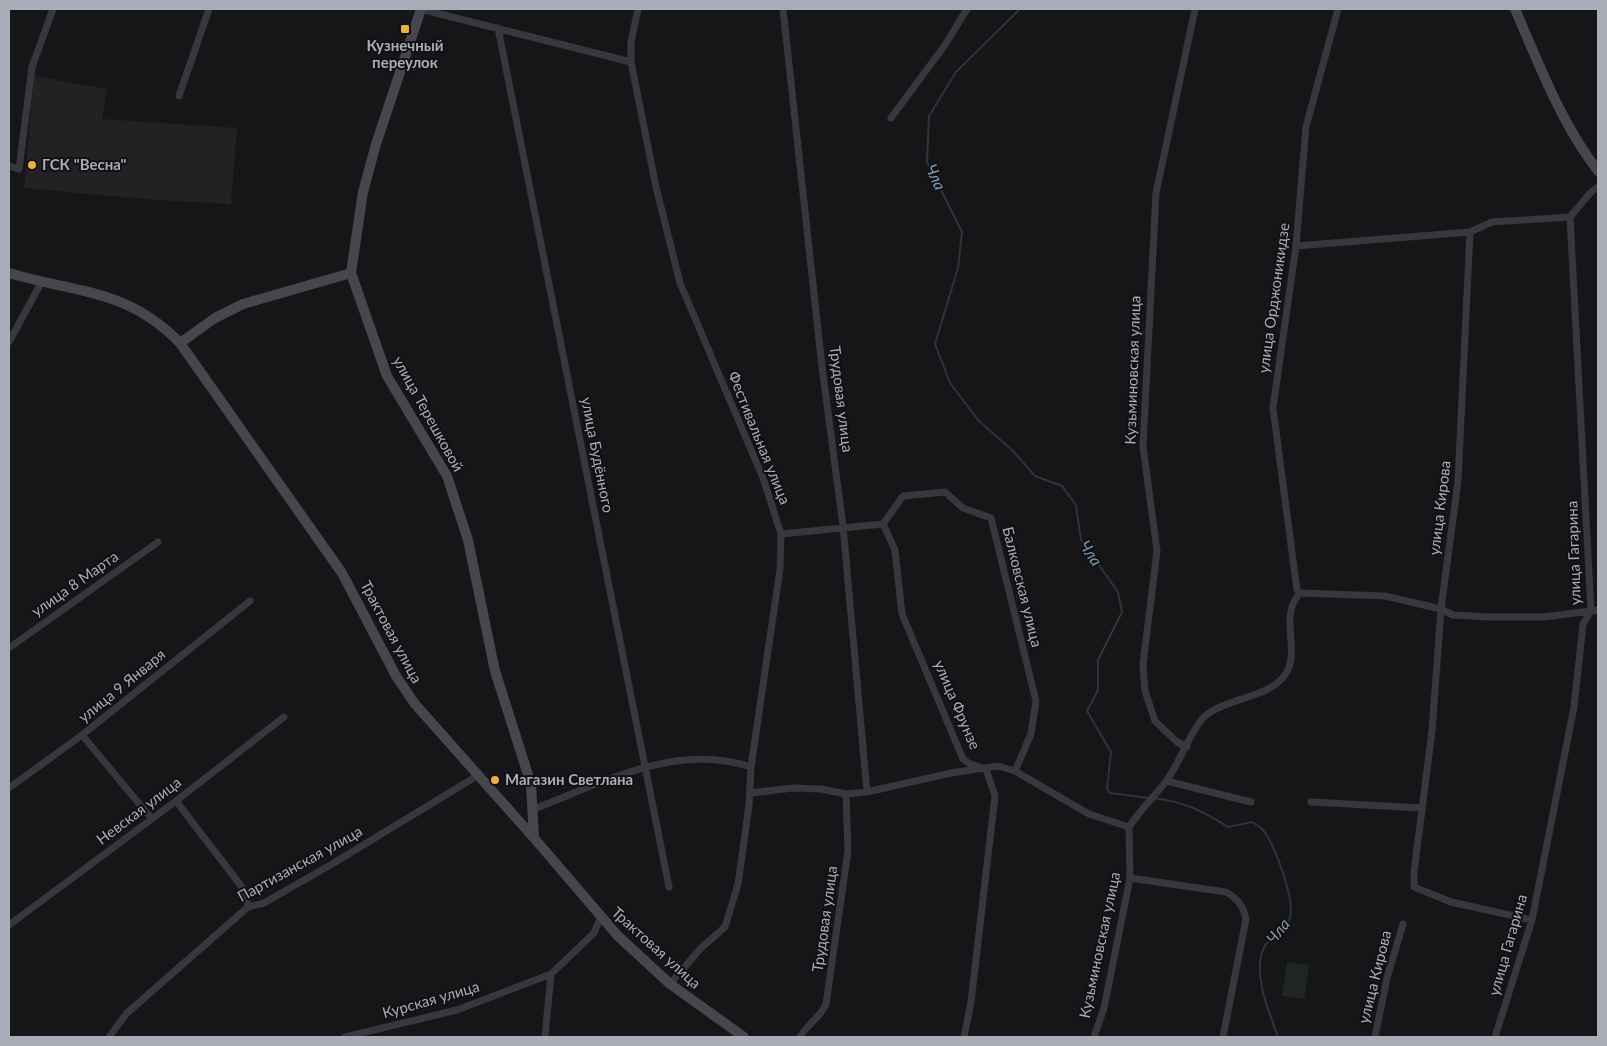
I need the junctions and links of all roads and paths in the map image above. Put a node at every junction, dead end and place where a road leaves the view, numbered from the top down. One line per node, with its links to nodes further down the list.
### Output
1 (53, 9): 14 (street)
2 (208, 9): 12 (street)
3 (421, 9): 10 (street); 21 (street, улица Терешковой)
4 (638, 9): 11 (street, Фестивальная улица)
5 (783, 9): 26 (street, Трудовая улица)
6 (967, 9): 13 (street)
7 (1195, 9): 36 (street, Кузьминовская улица)
8 (1338, 9): 19 (street, улица Орджоникидзе)
9 (1514, 9): 15 (street)
10 (498, 28): 11 (street); 37 (street, улица Будённого)
11 (631, 62): 27 (street, Фестивальная улица)
12 (180, 96)
13 (891, 118)
14 (9, 166)
15 (1598, 170)
16 (1598, 187): 17 (street)
17 (1570, 217): 18 (street); 32 (street, улица Гагарина)
18 (1470, 232): 19 (street); 31 (street, улица Кирова)
19 (1296, 246): 29 (street, улица Орджоникидзе)
20 (9, 272): 22 (street, Трактовая улица)
21 (351, 273): 24 (street); 51 (street, улица Терешковой)
22 (41, 283): 23 (street); 24 (street, Трактовая улица)
23 (9, 342)
24 (180, 343): 41 (street, Трактовая улица)
25 (883, 524): 26 (street); 39 (street, улица Фрунзе); 40 (street, Балковская улица)
26 (843, 526): 27 (street); 44 (street, Трудовая улица)
27 (780, 534): 38 (street, Фестивальная улица)
28 (158, 542): 33 (street, улица 8 Марта)
29 (1300, 593): 31 (street); 36 (street)
30 (250, 601): 35 (street, улица 9 Января)
31 (1441, 609): 32 (street); 50 (street, улица Кирова)
32 (1594, 610): 59 (street, улица Гагарина)
33 (9, 648)
34 (284, 717): 47 (street, Невская улица)
35 (82, 736): 43 (street, улица 9 Января); 52 (street)
36 (1187, 747): 42 (street)
37 (645, 766): 38 (street); 51 (street); 56 (street, улица Будённого)
38 (751, 767): 45 (street, Фестивальная улица)
39 (986, 769): 40 (street); 44 (street); 69 (street)
40 (1015, 771): 53 (street)
41 (477, 776): 54 (street, Трактовая улица); 57 (street, Партизанская улица)
42 (1166, 781): 48 (street); 53 (street)
43 (9, 788)
44 (867, 792): 46 (street)
45 (750, 793): 46 (street); 63 (street, Фестивальная улица)
46 (846, 794): 68 (street, Трудовая улица)
47 (176, 801): 52 (street, Невская улица); 57 (street)
48 (1251, 802)
49 (1312, 802): 50 (street)
50 (1422, 808): 59 (street, улица Кирова)
51 (532, 810): 54 (street, улица Терешковой)
52 (151, 818): 61 (street, Невская улица)
53 (1129, 827): 55 (street, Кузьминовская улица)
54 (534, 838): 58 (street, Трактовая улица)
55 (1130, 878): 70 (street, Кузьминовская улица); 71 (street)
56 (669, 887)
57 (248, 907): 64 (street, Партизанская улица)
58 (600, 919): 62 (street); 63 (street, Трактовая улица)
59 (1532, 920): 73 (street, улица Гагарина)
60 (1403, 924): 72 (street, улица Кирова)
61 (9, 925)
62 (551, 974): 65 (street, Курская улица); 66 (street)
63 (670, 984): 67 (street, Трактовая улица)
64 (109, 1037)
65 (345, 1037)
66 (545, 1037)
67 (744, 1037)
68 (800, 1037)
69 (964, 1037)
70 (1094, 1037)
71 (1224, 1037)
72 (1375, 1037)
73 (1495, 1037)

